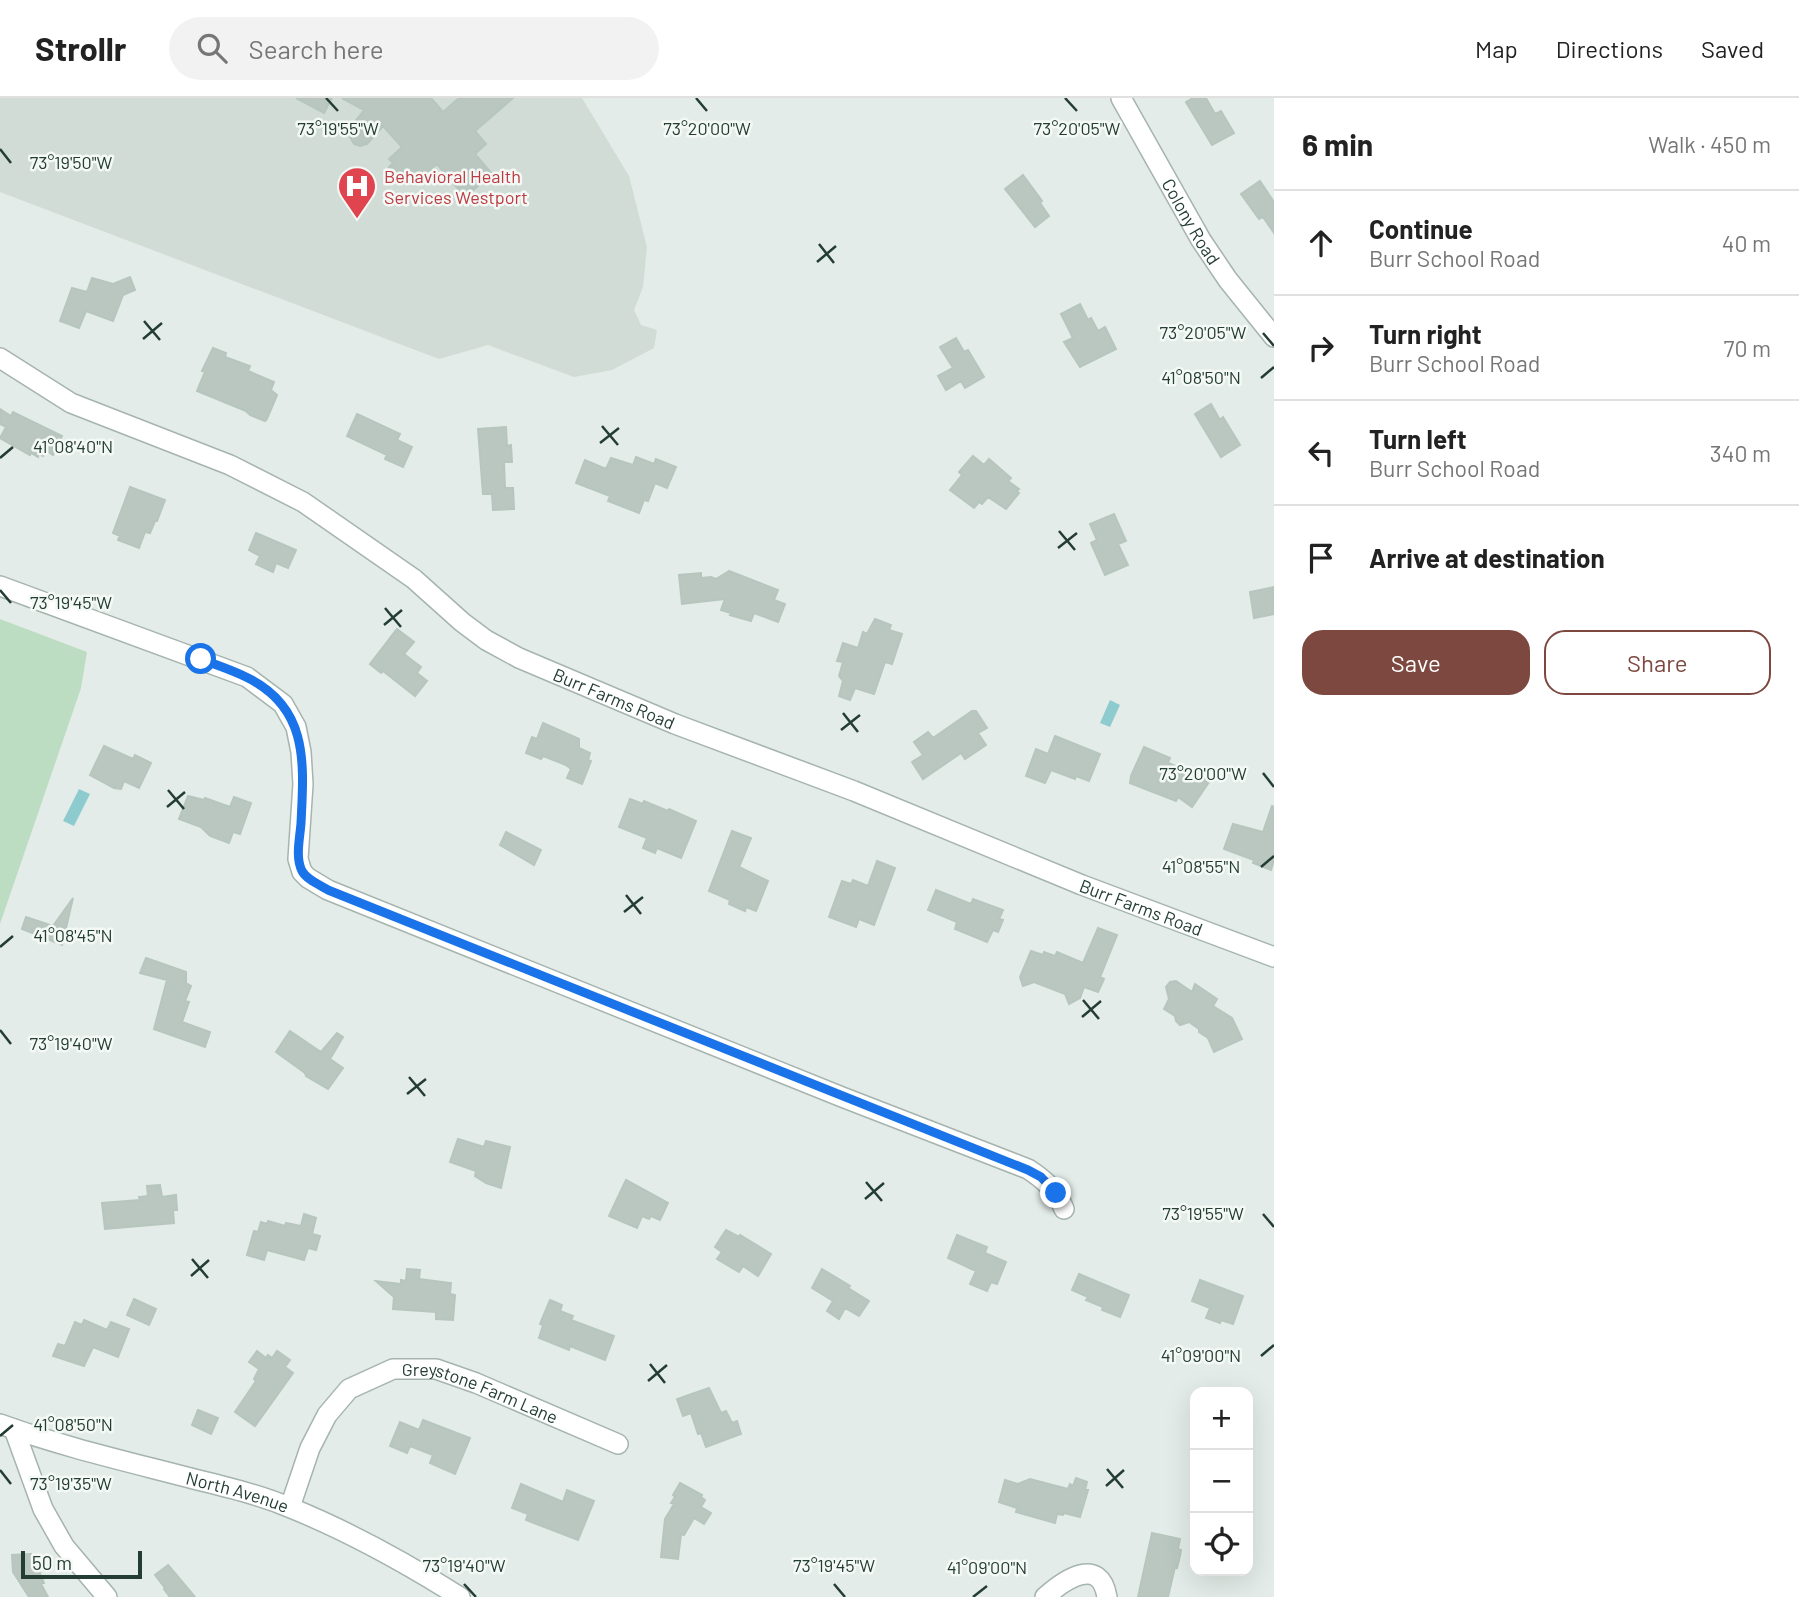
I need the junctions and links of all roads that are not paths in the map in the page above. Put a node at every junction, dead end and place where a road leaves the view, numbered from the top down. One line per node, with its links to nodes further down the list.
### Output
1 (1121, 98): 2 (street, Colony Road)
2 (1274, 337)
3 (0, 358): 5 (street, Burr Farms Road)
4 (0, 586): 6 (street)
5 (1274, 957)
6 (1064, 1209)
7 (7, 1427): 9 (street, North Avenue); 10 (street)
8 (618, 1444): 9 (street, Greystone Farm Lane)
9 (290, 1507): 11 (street, North Avenue)
10 (107, 1597)
11 (460, 1597)
12 (1045, 1597): 13 (street)
13 (1107, 1597)

